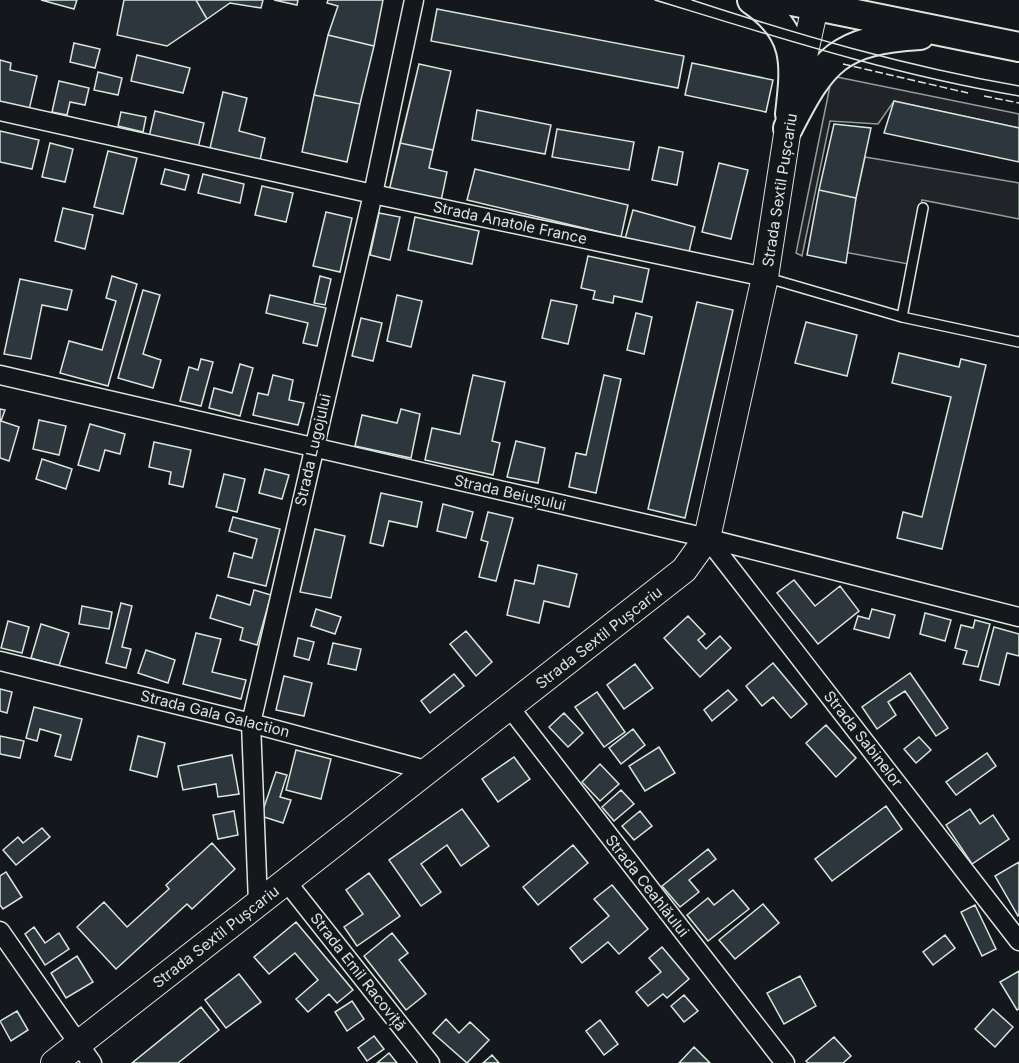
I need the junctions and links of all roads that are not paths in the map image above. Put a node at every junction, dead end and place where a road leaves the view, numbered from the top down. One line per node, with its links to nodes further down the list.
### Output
1 (414, 0): 9 (street, Strada Lugojului)
2 (752, 0): 8 (main road)
3 (787, 0): 4 (main road)
4 (815, 3): 5 (main road); 8 (street, Strada Sextil Pușcariu)
5 (949, 33): 6 (main road); 8 (main road)
6 (1019, 47)
7 (0, 111): 9 (street, Strada Anatole France)
8 (788, 128): 11 (street, Strada Sextil Pușcariu)
9 (373, 194): 11 (street, Strada Anatole France); 15 (street, Strada Lugojului)
10 (923, 208): 12 (lane)
11 (765, 277): 12 (lane, Strada Anatole France); 16 (street, Strada Sextil Pușcariu)
12 (902, 317): 13 (lane, Strada Anatole France)
13 (1019, 342)
14 (0, 375): 15 (street, Strada Beiușului)
15 (314, 448): 16 (street, Strada Beiușului); 20 (street, Strada Lugojului)
16 (707, 538): 17 (street, Strada Beiușului); 19 (street, Strada Sextil Pușcariu); 25 (street, Strada Sabinelor)
17 (1019, 616)
18 (0, 661): 20 (street, Strada Gala Galaction)
19 (510, 708): 21 (street, Strada Sextil Pușcariu); 29 (street, Strada Ceahlăului)
20 (251, 723): 21 (street, Strada Gala Galaction); 23 (street, Strada Lugojului)
21 (429, 771): 22 (street, Strada Sextil Pușcariu)
22 (286, 881): 23 (street, Strada Sextil Pușcariu); 28 (street, Strada Emil Racoviță)
23 (258, 903): 26 (street, Strada Sextil Pușcariu)
24 (0, 931): 26 (street)
25 (1019, 941)
26 (86, 1054): 27 (street, Strada Sextil Pușcariu)
27 (54, 1063)
28 (430, 1063)
29 (785, 1063)

